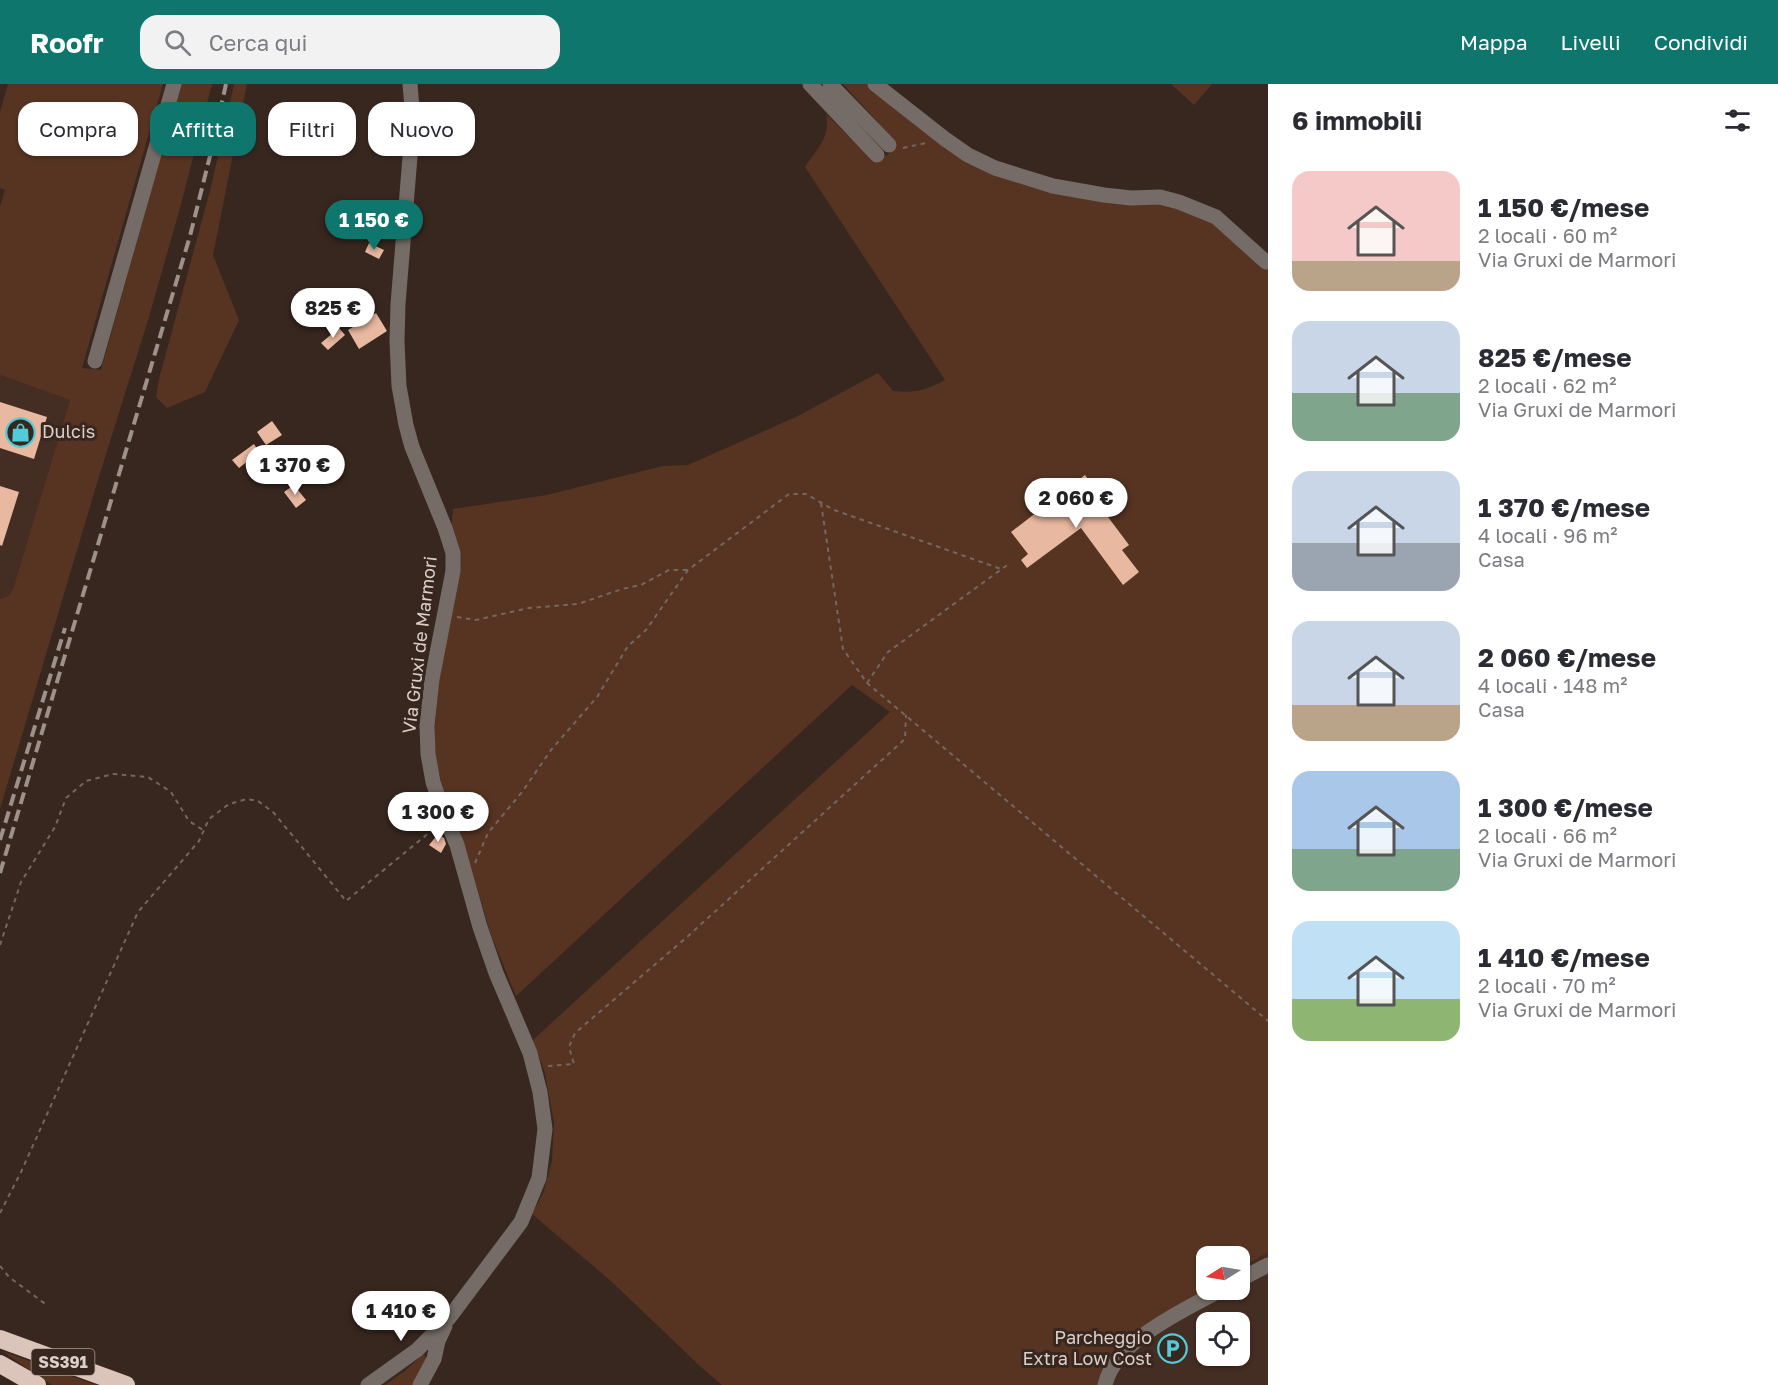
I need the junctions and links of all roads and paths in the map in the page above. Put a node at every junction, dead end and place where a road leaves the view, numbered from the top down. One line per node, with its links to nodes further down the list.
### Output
1 (174, 84): 9 (street)
2 (410, 84): 14 (street, Via Gruxi de Marmori)
3 (810, 84): 7 (street)
4 (830, 84): 7 (street)
5 (875, 84): 6 (street)
6 (945, 138): 7 (path); 8 (street)
7 (883, 150)
8 (1266, 262)
9 (95, 361)
10 (821, 503): 12 (path); 13 (path); 15 (path)
11 (1010, 563): 12 (path)
12 (1001, 569): 15 (path)
13 (688, 570): 14 (path); 19 (path)
14 (445, 615): 17 (street, Via Gruxi de Marmori)
15 (867, 683): 16 (path)
16 (906, 715): 21 (path); 22 (path)
17 (444, 814): 18 (path); 19 (street, Via Gruxi de Marmori)
18 (204, 831): 20 (path); 23 (path)
19 (465, 874): 22 (street, Via Gruxi de Marmori)
20 (0, 945)
21 (1268, 1021)
22 (533, 1066): 29 (street, Via Gruxi de Marmori)
23 (0, 1213)
24 (1268, 1265): 26 (street)
25 (0, 1266): 28 (path)
26 (1250, 1274)
27 (1202, 1300): 36 (street)
28 (48, 1305)
29 (449, 1318): 34 (street, Via Gruxi de Marmori); 35 (street, Via Gruxi de Marmori)
30 (0, 1339): 33 (highway, SS391)
31 (0, 1364): 32 (highway, SS391)
32 (38, 1385)
33 (126, 1385)
34 (368, 1385)
35 (420, 1385)
36 (1105, 1385)

